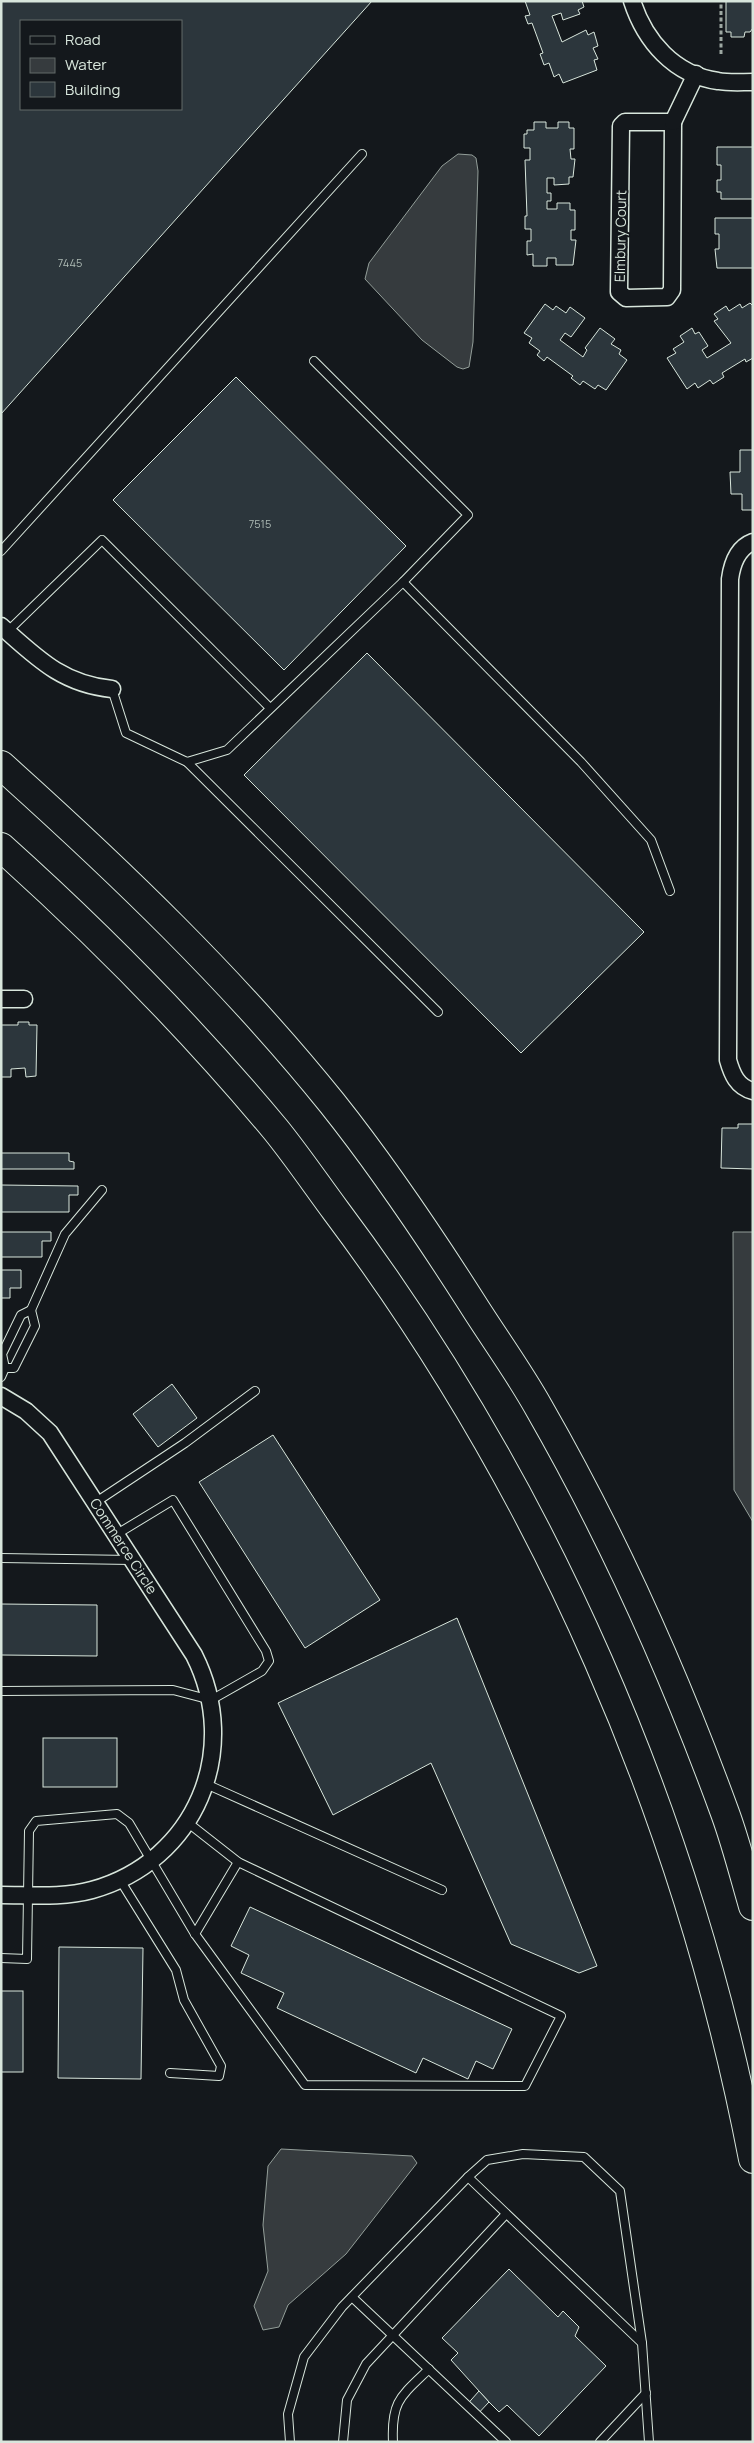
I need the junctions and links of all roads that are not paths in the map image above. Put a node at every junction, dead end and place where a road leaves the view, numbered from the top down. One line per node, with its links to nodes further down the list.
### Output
1 (632, 1): 2 (street)
2 (696, 74): 3 (street); 4 (street, Elmbury Court)
3 (753, 82)
4 (673, 122): 4 (street, Elmbury Court)
5 (362, 154): 8 (lane)
6 (314, 361): 9 (lane)
7 (753, 542): 20 (street)
8 (1, 551)
9 (403, 582): 12 (lane); 16 (lane)
10 (4, 629): 11 (street); 12 (lane)
11 (112, 689): 13 (lane)
12 (270, 708): 13 (lane)
13 (187, 762): 19 (lane)
14 (1, 765): 41 (highway)
15 (1, 847): 45 (highway)
16 (670, 891)
17 (1, 999): 18 (street)
18 (24, 999)
19 (438, 1012)
20 (753, 1091)
21 (102, 1190): 22 (lane)
22 (31, 1310): 23 (lane); 23 (lane)
23 (5, 1368): 24 (lane)
24 (1, 1377)
25 (255, 1390): 27 (lane)
26 (1, 1396): 27 (street, Commerce Circle)
27 (96, 1502): 28 (street, Commerce Circle)
28 (117, 1534): 30 (street, Commerce Circle); 32 (lane)
29 (1, 1558): 30 (lane)
30 (133, 1560): 32 (street, Commerce Circle)
31 (1, 1691): 32 (lane)
32 (211, 1700): 33 (street, Commerce Circle)
33 (206, 1784): 34 (street, Commerce Circle); 38 (lane)
34 (187, 1822): 35 (street, Commerce Circle); 36 (lane)
35 (151, 1861): 37 (street, Commerce Circle); 40 (lane); 42 (lane)
36 (238, 1862): 42 (lane); 42 (lane)
37 (120, 1880): 40 (street, Commerce Circle); 44 (lane)
38 (442, 1890)
39 (1, 1895): 40 (street, Commerce Circle)
40 (28, 1895): 43 (lane)
41 (753, 1906)
42 (196, 1934)
43 (1, 1958)
44 (170, 2073)
45 (753, 2160)
46 (468, 2178): 47 (lane); 48 (lane); 50 (lane)
47 (506, 2214): 49 (lane); 50 (lane)
48 (352, 2297): 49 (lane); 53 (lane)
49 (392, 2334): 51 (lane); 54 (lane)
50 (642, 2343): 52 (lane)
51 (428, 2369): 55 (lane); 56 (lane)
52 (646, 2393): 57 (lane); 58 (lane)
53 (290, 2442)
54 (343, 2442)
55 (393, 2442)
56 (506, 2442)
57 (600, 2442)
58 (649, 2442)

